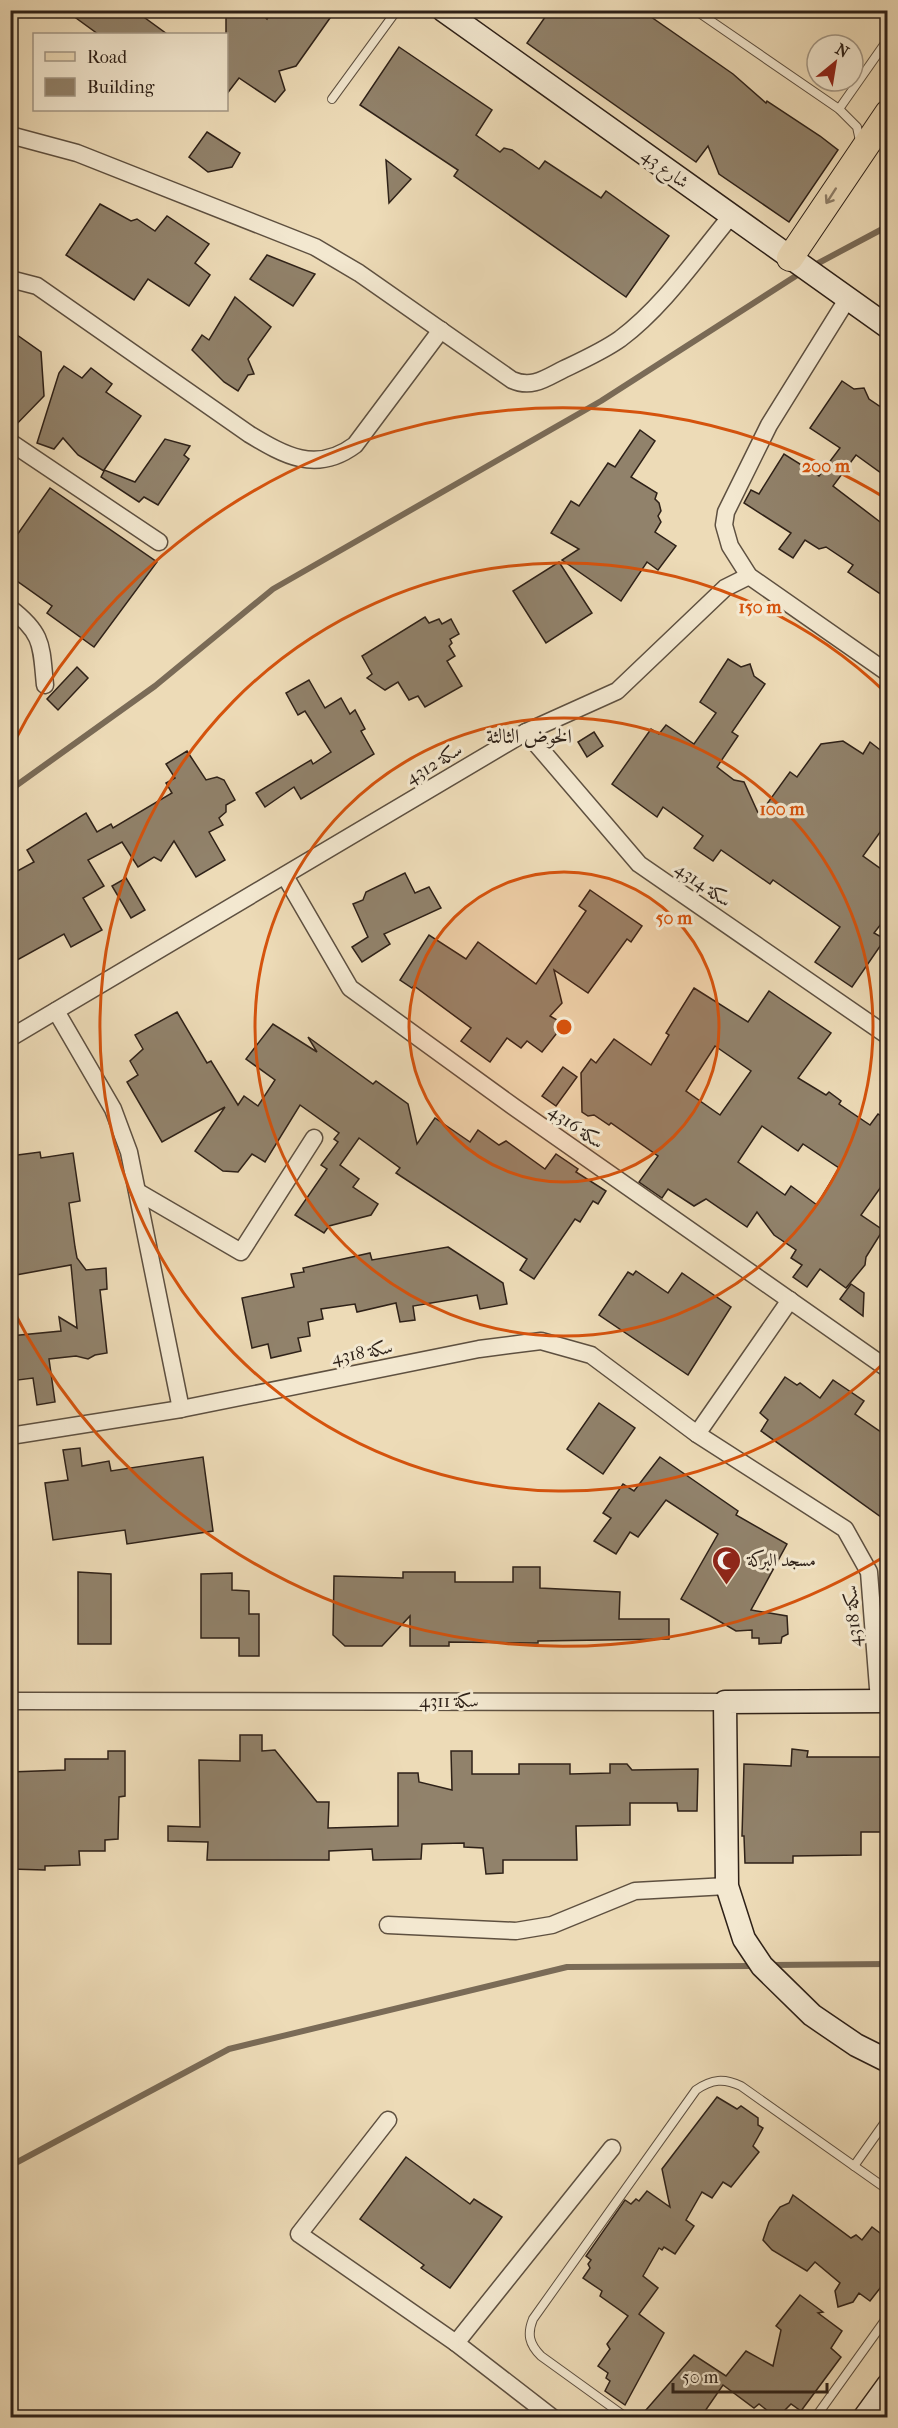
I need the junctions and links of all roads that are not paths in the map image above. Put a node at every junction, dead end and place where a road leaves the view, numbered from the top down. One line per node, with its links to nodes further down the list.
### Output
1 (397, 10): 5 (lane)
2 (443, 10): 10 (street, شارع 43)
3 (694, 10): 6 (lane)
4 (888, 39): 6 (lane)
5 (332, 99)
6 (839, 109): 9 (lane)
7 (888, 113): 9 (main road)
8 (10, 135): 15 (street)
9 (855, 159): 11 (main road, one-way to 11)
10 (730, 216): 11 (street, شارع 43); 15 (street)
11 (790, 258): 13 (street, شارع 43)
12 (10, 279): 15 (street)
13 (848, 298): 14 (street, شارع 43); 18 (street)
14 (888, 327)
15 (441, 330)
16 (10, 442): 17 (street)
17 (159, 542)
18 (749, 576): 20 (street); 22 (street, سكة 4312)
19 (10, 608): 21 (street)
20 (888, 673)
21 (45, 686)
22 (526, 732): 23 (street, سكة 4312); 25 (street, سكة 4314)
23 (285, 876): 24 (street, سكة 4312); 29 (street, سكة 4316)
24 (56, 1011): 26 (street, سكة 4312); 28 (street)
25 (888, 1036)
26 (10, 1038)
27 (314, 1138): 28 (street)
28 (138, 1192): 31 (street)
29 (790, 1300): 30 (street, سكة 4316); 32 (street)
30 (888, 1369)
31 (181, 1409): 32 (street, سكة 4318); 33 (street, سكة 4318)
32 (697, 1434): 35 (street, سكة 4318)
33 (10, 1436)
34 (10, 1701): 36 (street, سكة 4311)
35 (883, 1701): 36 (street, سكة 4311)
36 (725, 1702): 37 (street)
37 (726, 1886): 38 (street); 39 (street)
38 (388, 1925)
39 (888, 2061)
40 (888, 2118): 43 (lane)
41 (388, 2120): 46 (street)
42 (612, 2148): 46 (street)
43 (854, 2166): 44 (lane); 49 (lane)
44 (888, 2190)
45 (888, 2316): 50 (lane)
46 (456, 2343): 48 (street)
47 (888, 2385): 51 (street)
48 (553, 2418)
49 (627, 2418)
50 (815, 2418)
51 (864, 2418)

